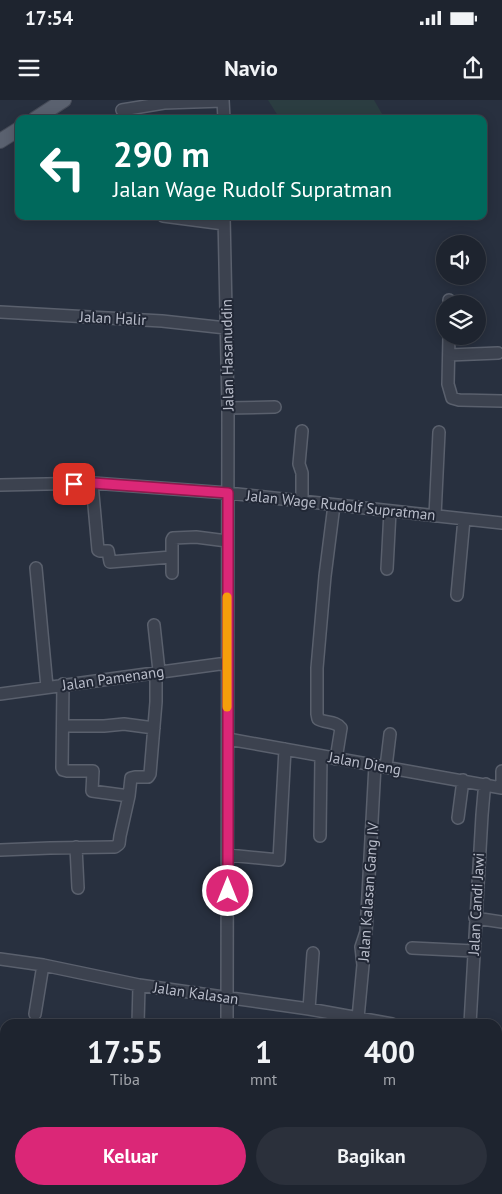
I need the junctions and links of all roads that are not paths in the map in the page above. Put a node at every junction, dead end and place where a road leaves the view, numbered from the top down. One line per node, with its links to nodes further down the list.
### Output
1 (64, 100): 5 (main road)
2 (223, 101): 3 (street); 6 (street)
3 (164, 102): 4 (street)
4 (122, 110)
5 (52, 113)
6 (224, 115)
7 (15, 132): 8 (main road)
8 (0, 141)
9 (224, 220): 11 (street, Jalan Hasanuddin)
10 (0, 312): 11 (street, Jalan Halir)
11 (226, 328): 17 (street, Jalan Hasanuddin)
12 (449, 345): 14 (street)
13 (498, 354): 14 (street)
14 (449, 355): 15 (street)
15 (502, 401)
16 (275, 407): 17 (street)
17 (228, 408): 22 (street, Jalan Hasanuddin)
18 (302, 431): 23 (street)
19 (439, 432): 26 (street)
20 (92, 483): 21 (street, Jalan Wage Rudolf Supratman); 22 (street, Jalan Wage Rudolf Supratman); 30 (street)
21 (0, 485)
22 (228, 493): 23 (street, Jalan Wage Rudolf Supratman); 29 (street, Jalan Hasanuddin)
23 (302, 502): 24 (street, Jalan Wage Rudolf Supratman)
24 (334, 505): 25 (street, Jalan Wage Rudolf Supratman); 47 (street)
25 (390, 511): 26 (street, Jalan Wage Rudolf Supratman); 32 (street)
26 (435, 516): 27 (street, Jalan Wage Rudolf Supratman)
27 (464, 519): 28 (street, Jalan Wage Rudolf Supratman); 34 (street)
28 (502, 523)
29 (227, 541): 30 (street); 36 (street, Jalan Hasanuddin)
30 (171, 557): 33 (street)
31 (36, 568): 39 (street)
32 (387, 569)
33 (172, 573)
34 (456, 595)
35 (154, 625): 37 (street)
36 (227, 663): 37 (street, Jalan Pamenang); 44 (street, Jalan Hasanuddin)
37 (157, 672): 38 (street, Jalan Pamenang); 42 (street)
38 (64, 684): 39 (street, Jalan Pamenang); 41 (street)
39 (47, 687): 40 (street, Jalan Pamenang)
40 (0, 694)
41 (63, 726): 42 (street); 53 (street)
42 (154, 728): 53 (street)
43 (390, 734): 48 (street, Jalan Kalasan Gang IV)
44 (228, 738): 45 (street, Jalan Dieng); 58 (street, Jalan Hasanuddin)
45 (285, 749): 46 (street, Jalan Dieng); 58 (street)
46 (321, 756): 47 (street, Jalan Dieng); 55 (street)
47 (336, 759): 48 (street, Jalan Dieng)
48 (381, 766): 50 (street, Jalan Dieng); 71 (street, Jalan Kalasan Gang IV)
49 (502, 771): 52 (street)
50 (463, 780): 51 (street, Jalan Dieng); 54 (street)
51 (486, 784): 52 (street, Jalan Dieng); 60 (street, Jalan Candi Jawi)
52 (502, 788)
53 (129, 796): 56 (street)
54 (458, 818)
55 (320, 836)
56 (76, 847): 57 (street); 59 (street)
57 (0, 850)
58 (228, 855): 68 (street, Jalan Hasanuddin)
59 (78, 888)
60 (475, 918): 61 (street); 63 (street, Jalan Candi Jawi)
61 (502, 922)
62 (412, 948): 63 (street)
63 (474, 950): 75 (street, Jalan Candi Jawi)
64 (314, 953): 69 (street)
65 (0, 959): 66 (street, Jalan Kalasan)
66 (43, 965): 67 (street, Jalan Kalasan); 70 (street)
67 (138, 985): 68 (street, Jalan Kalasan); 72 (street)
68 (227, 998): 69 (street, Jalan Kalasan); 73 (street, Jalan Hasanuddin)
69 (309, 1009): 71 (street, Jalan Kalasan)
70 (35, 1014)
71 (358, 1018): 74 (street, Jalan Kalasan)
72 (138, 1019)
73 (227, 1019)
74 (364, 1019)
75 (470, 1019)

